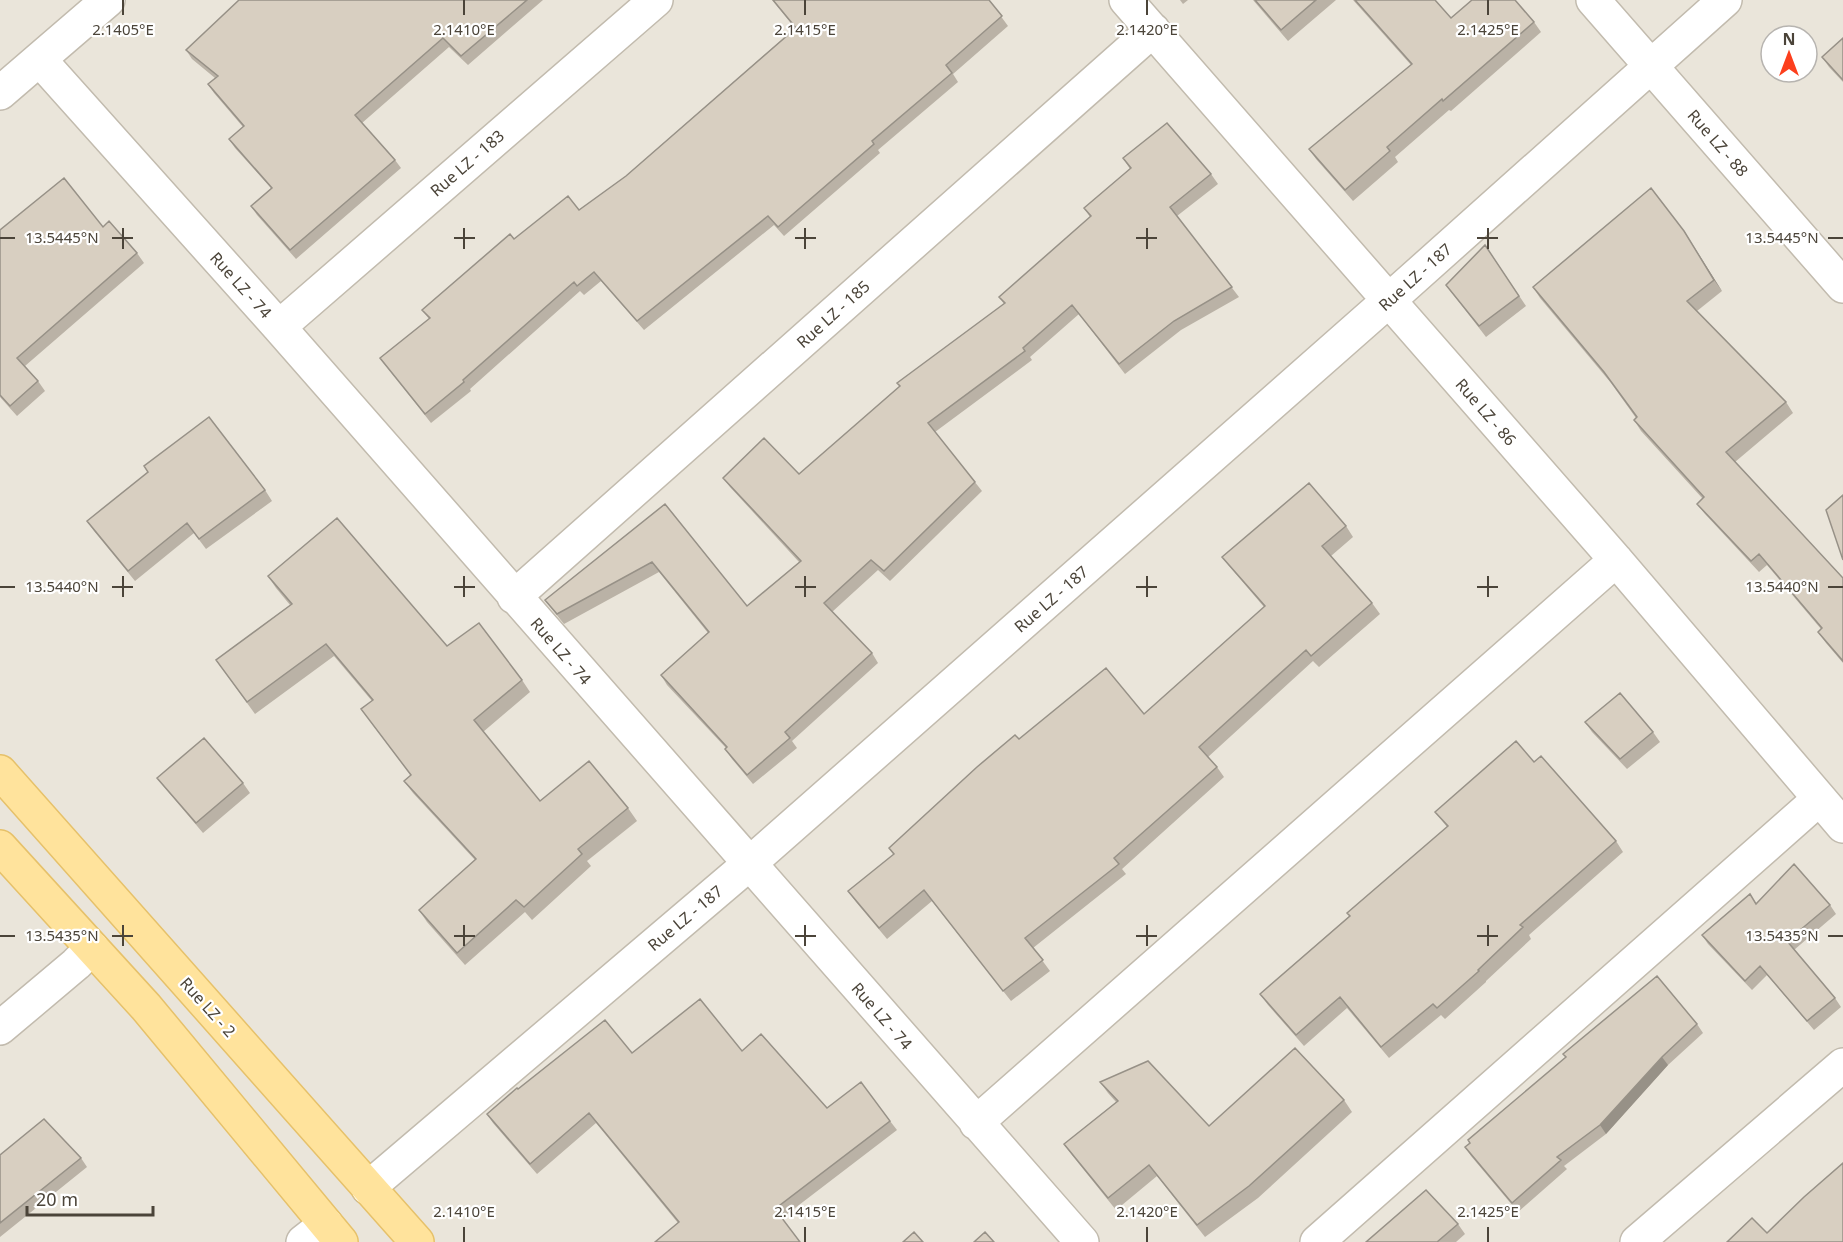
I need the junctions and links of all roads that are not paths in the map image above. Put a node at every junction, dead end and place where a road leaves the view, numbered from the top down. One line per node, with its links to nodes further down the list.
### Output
1 (108, 0): 7 (street)
2 (656, 0): 12 (street, Rue LZ - 183)
3 (1125, 0): 6 (street, Rue LZ - 86)
4 (1593, 0): 8 (street, Rue LZ - 88)
5 (1725, 0): 8 (street, Rue LZ - 187)
6 (1153, 30): 11 (street, Rue LZ - 86); 14 (street, Rue LZ - 185)
7 (40, 60): 9 (street); 12 (street, Rue LZ - 74)
8 (1650, 65): 10 (street, Rue LZ - 88); 11 (street, Rue LZ - 187)
9 (0, 93)
10 (1843, 286)
11 (1388, 301): 13 (street, Rue LZ - 86); 19 (street, Rue LZ - 187)
12 (279, 327): 14 (street, Rue LZ - 74)
13 (1616, 561): 16 (street, Rue LZ - 86); 23 (street)
14 (514, 597): 19 (street, Rue LZ - 74)
15 (0, 772): 24 (main road, Rue LZ - 2)
16 (1819, 799): 17 (street, Rue LZ - 86); 28 (street)
17 (1843, 826)
18 (0, 847): 20 (main road)
19 (749, 864): 23 (street, Rue LZ - 74); 24 (street, Rue LZ - 187)
20 (92, 948): 21 (street); 25 (main road)
21 (0, 1028)
22 (1843, 1065): 29 (street)
23 (976, 1123): 27 (street, Rue LZ - 74)
24 (368, 1188): 26 (main road, Rue LZ - 2)
25 (323, 1236)
26 (417, 1242)
27 (1082, 1242)
28 (1317, 1242)
29 (1637, 1242)

